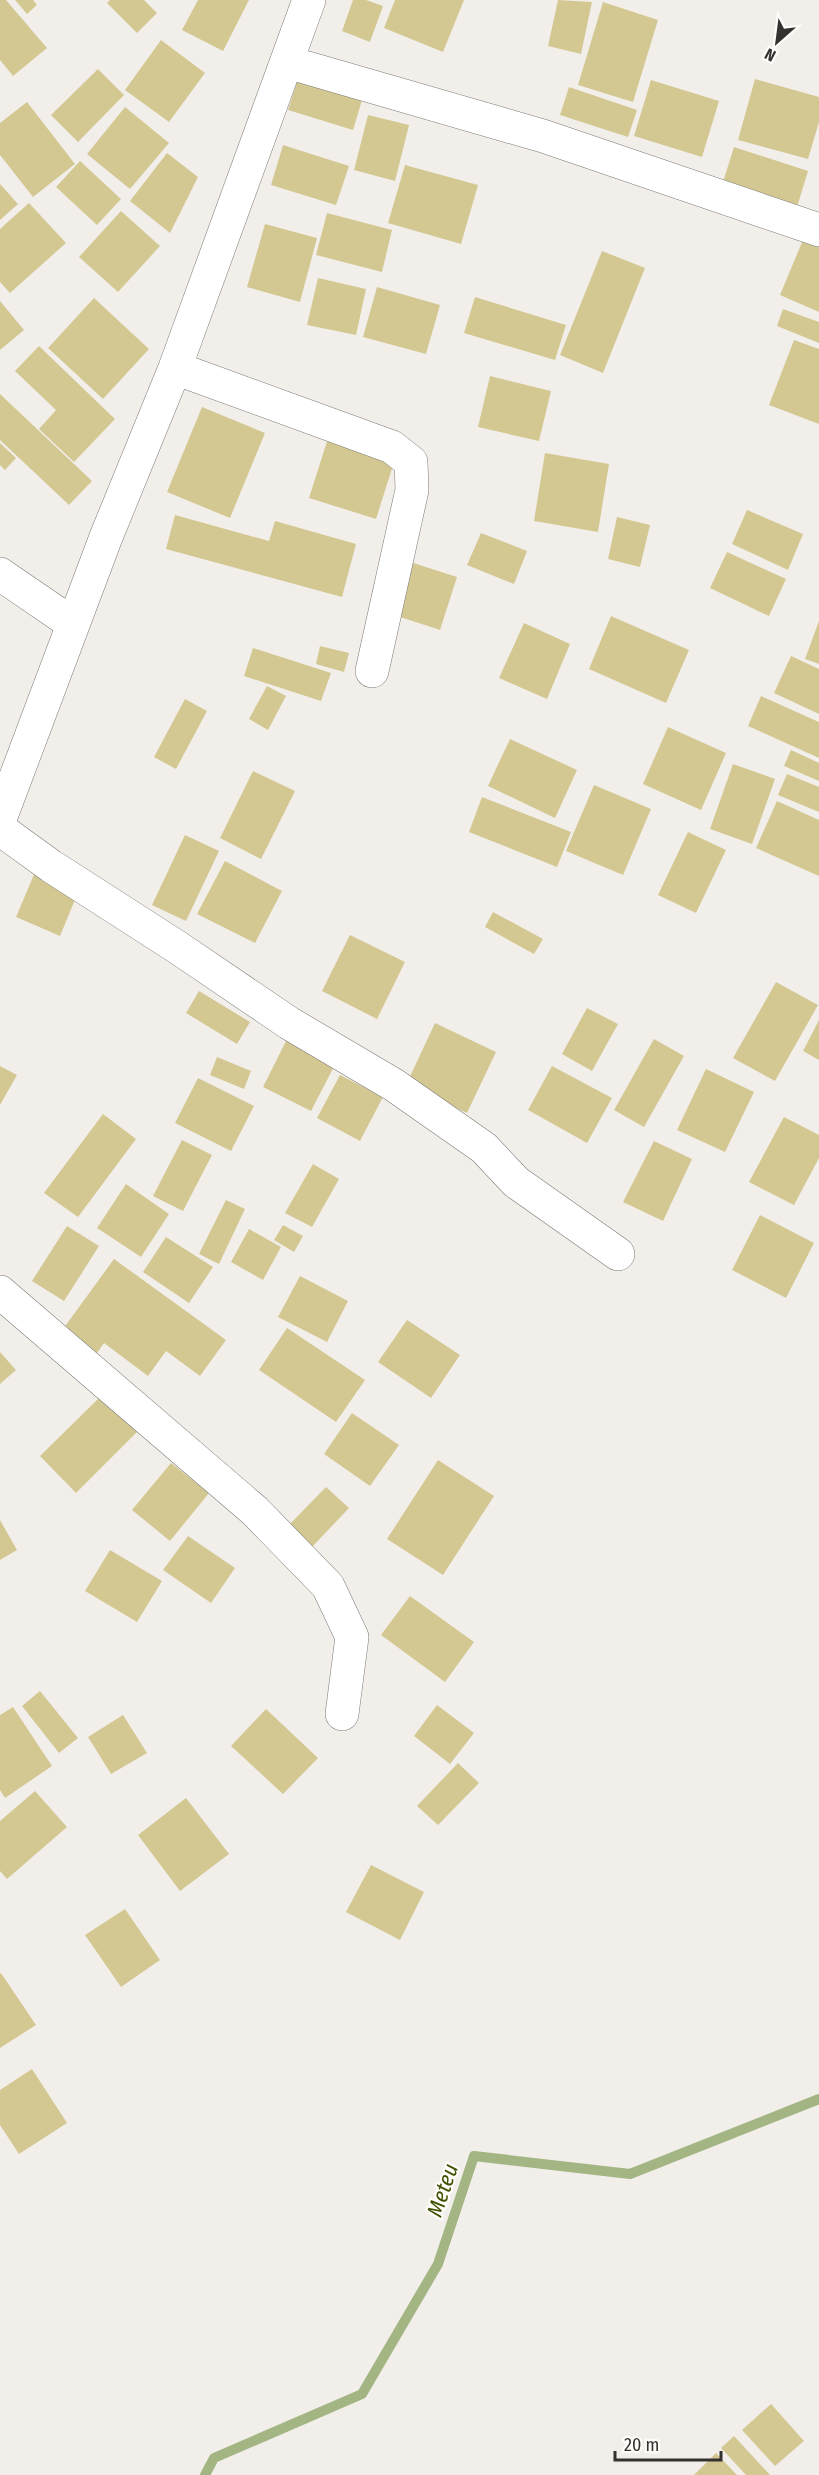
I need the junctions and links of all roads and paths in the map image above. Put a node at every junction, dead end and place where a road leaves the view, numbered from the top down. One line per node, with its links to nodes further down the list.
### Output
1 (309, 0): 2 (street)
2 (287, 62): 3 (street); 4 (street)
3 (819, 230)
4 (175, 368): 6 (street); 7 (street)
5 (0, 574): 6 (street)
6 (74, 624): 8 (street)
7 (372, 671)
8 (0, 819)
9 (0, 829): 10 (street)
10 (618, 1254)
11 (0, 1292): 12 (street)
12 (342, 1714)

